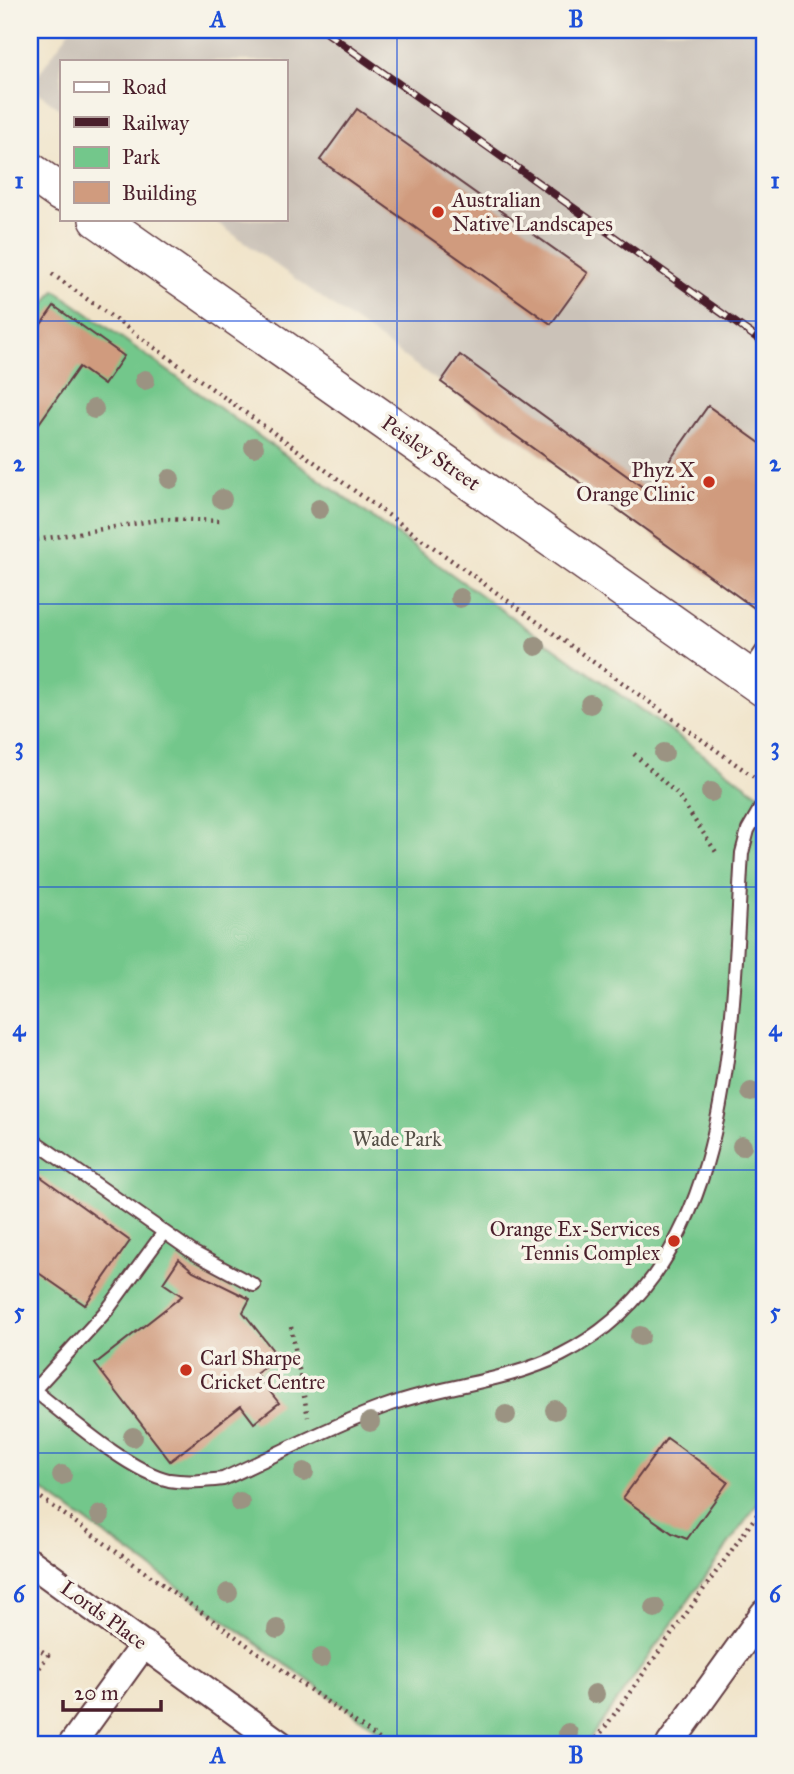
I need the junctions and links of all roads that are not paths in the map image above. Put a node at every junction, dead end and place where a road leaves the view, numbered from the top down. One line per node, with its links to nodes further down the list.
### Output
1 (99, 220): 2 (main road, Peisley Street)
2 (758, 670)
3 (764, 802): 7 (lane)
4 (30, 1138): 5 (lane)
5 (164, 1233): 6 (lane); 7 (lane)
6 (254, 1285)
7 (32, 1389)
8 (30, 1562): 10 (street, Lords Place)
9 (764, 1613): 13 (street)
10 (144, 1644): 11 (street); 12 (street, Lords Place)
11 (72, 1744)
12 (279, 1744)
13 (670, 1744)

